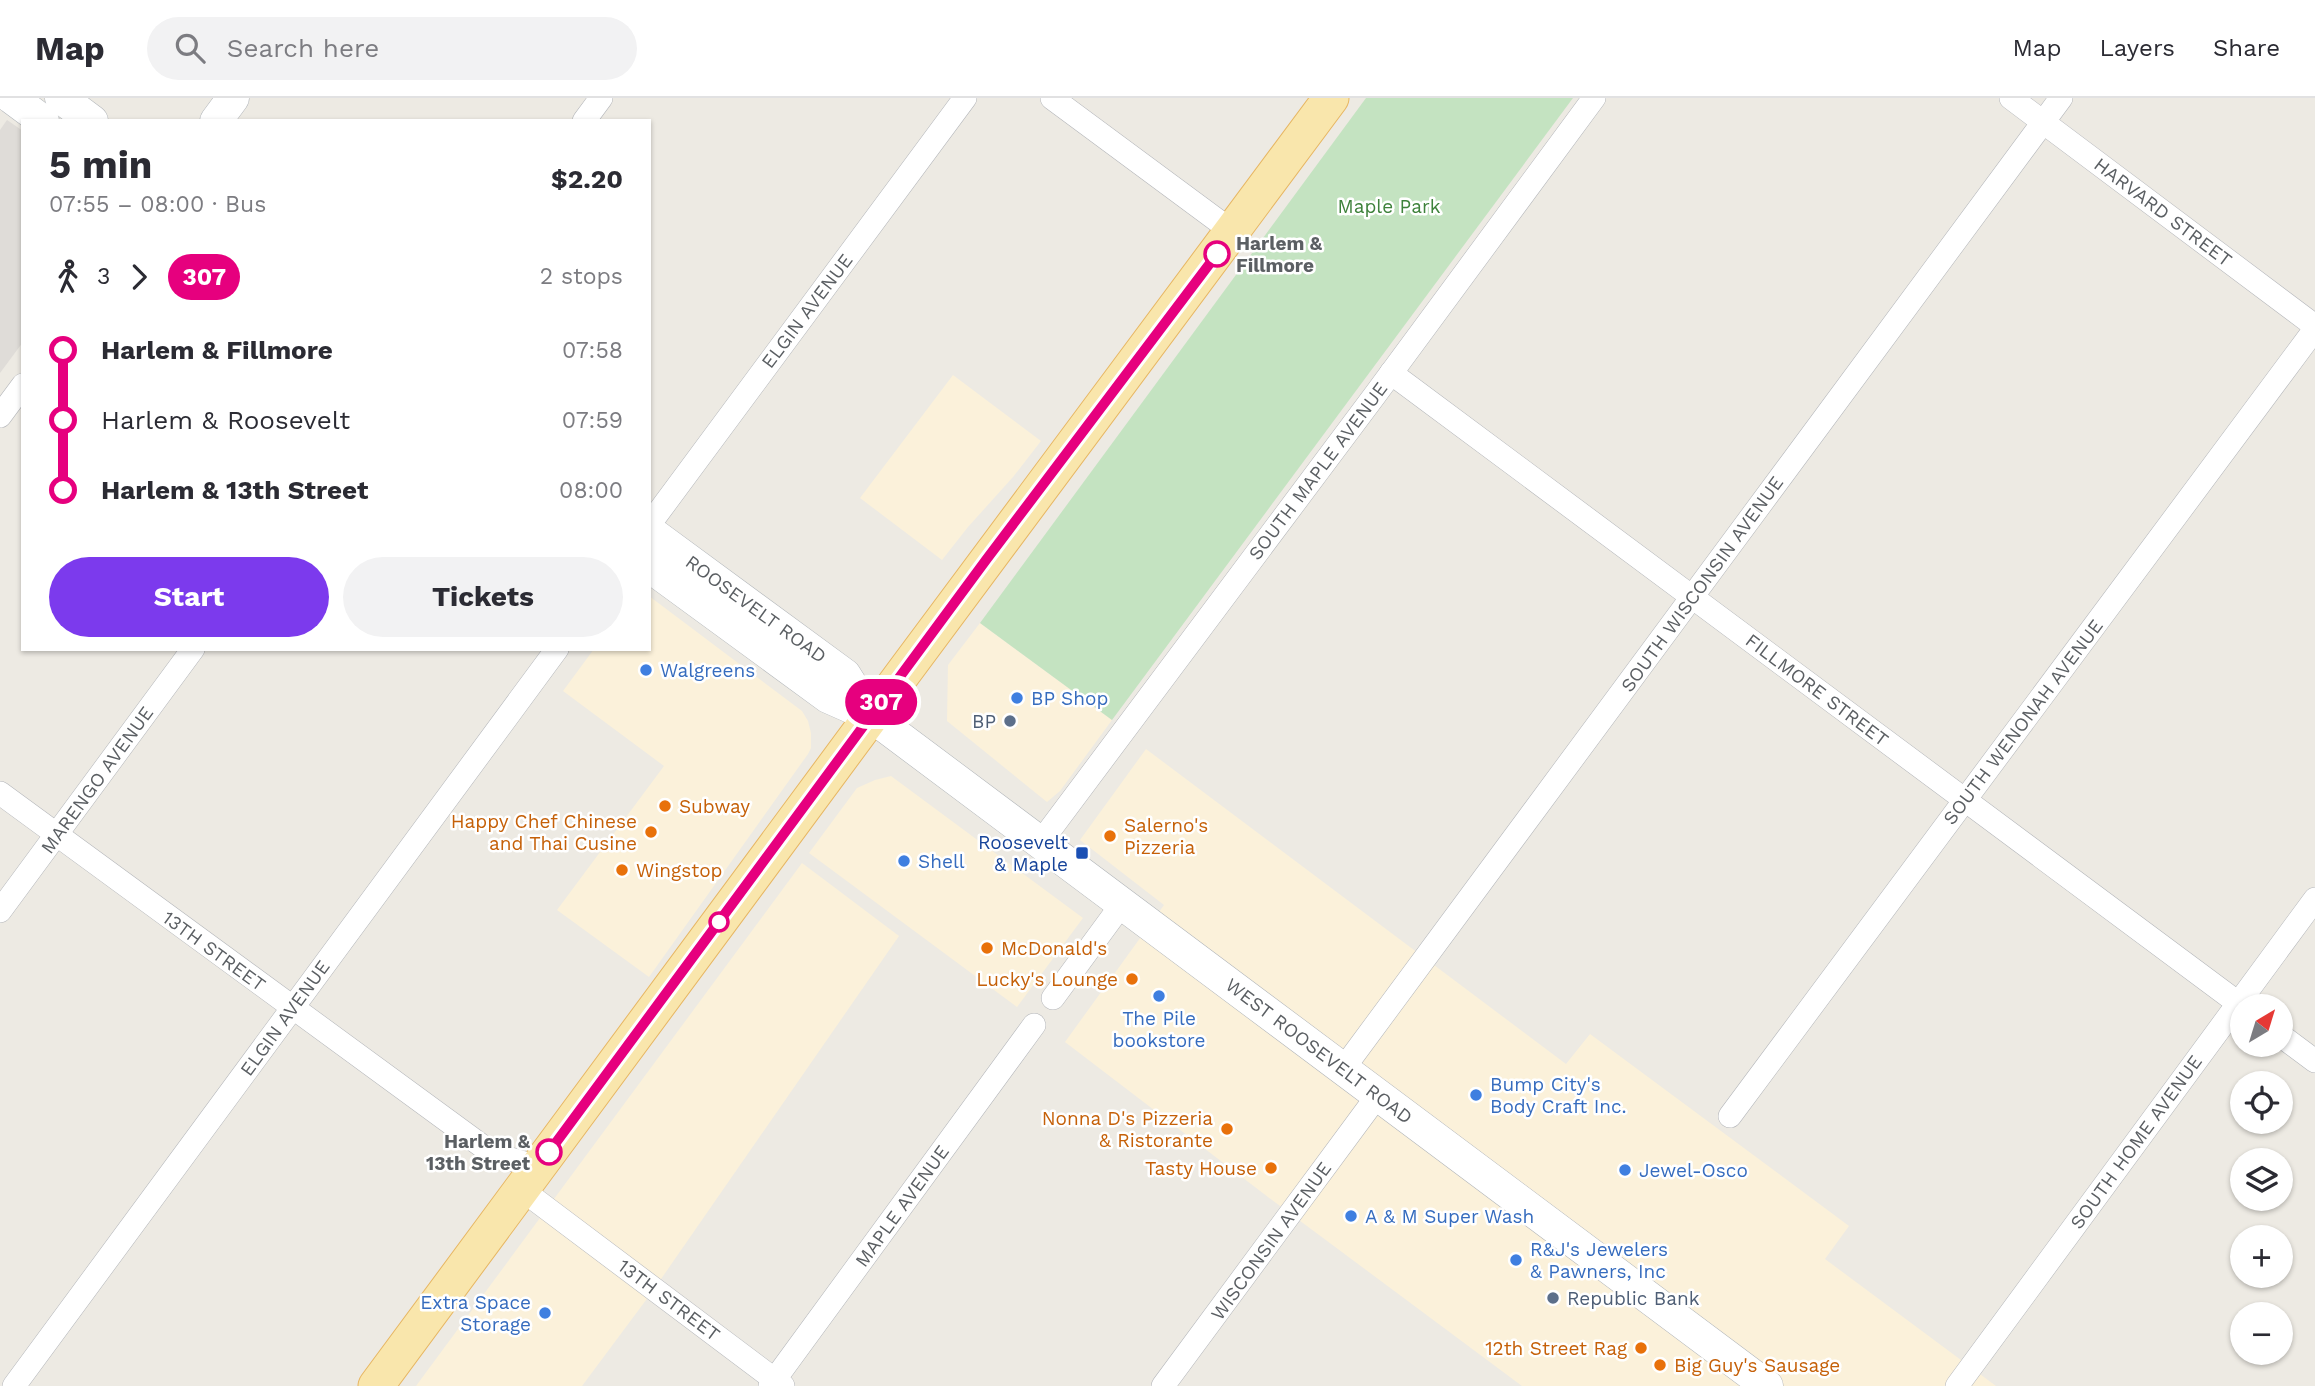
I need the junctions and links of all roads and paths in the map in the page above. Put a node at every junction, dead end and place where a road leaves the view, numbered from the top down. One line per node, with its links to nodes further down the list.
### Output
1 (12, 98): 11 (main road)
2 (61, 98): 12 (main road)
3 (233, 98): 13 (main road)
4 (601, 98): 14 (street)
5 (965, 98): 21 (street, ELGIN AVENUE)
6 (1052, 98): 16 (street)
7 (1331, 98): 16 (main road)
8 (1594, 98): 18 (street, SOUTH MAPLE AVENUE)
9 (2011, 98): 15 (street, HARVARD STREET)
10 (2061, 98): 15 (street, SOUTH WISCONSIN AVENUE)
11 (40, 119)
12 (89, 119)
13 (217, 119)
14 (585, 119)
15 (2043, 122): 17 (street, HARVARD STREET); 24 (street, SOUTH WISCONSIN AVENUE)
16 (1233, 232): 27 (main road)
17 (2315, 327): 29 (street, SOUTH WENONAH AVENUE)
18 (1391, 373): 24 (street, FILLMORE STREET); 31 (street, SOUTH MAPLE AVENUE)
19 (21, 387): 20 (street)
20 (0, 416)
21 (651, 522)
22 (651, 532): 27 (main road, ROOSEVELT ROAD)
23 (651, 567): 27 (main road, ROOSEVELT ROAD)
24 (1692, 597): 29 (street, FILLMORE STREET); 43 (street, SOUTH WISCONSIN AVENUE)
25 (192, 651): 30 (street, MARENGO AVENUE)
26 (556, 651): 38 (street, ELGIN AVENUE)
27 (871, 716): 31 (main road, WEST ROOSEVELT ROAD); 46 (main road)
28 (0, 793): 30 (street, 13TH STREET)
29 (1965, 800): 37 (street, FILLMORE STREET); 45 (street, SOUTH WENONAH AVENUE)
30 (56, 834): 34 (street, MARENGO AVENUE); 38 (street, 13TH STREET)
31 (1040, 843): 33 (main road, WEST ROOSEVELT ROAD)
32 (2315, 899): 35 (street, SOUTH HOME AVENUE)
33 (1122, 904): 36 (street); 43 (main road, WEST ROOSEVELT ROAD)
34 (0, 911)
35 (2248, 994)
36 (1053, 998)
37 (2230, 998)
38 (292, 1008): 46 (street, 13TH STREET); 48 (street, ELGIN AVENUE)
39 (2230, 1018): 52 (street, SOUTH HOME AVENUE)
40 (1034, 1025): 47 (street, MAPLE AVENUE)
41 (2293, 1045): 42 (street)
42 (2315, 1061)
43 (1343, 1069): 44 (main road, WEST ROOSEVELT ROAD)
44 (1378, 1095): 50 (street, WISCONSIN AVENUE); 51 (main road, WEST ROOSEVELT ROAD)
45 (1730, 1116)
46 (529, 1178): 47 (street, 13TH STREET); 49 (main road)
47 (776, 1384)
48 (14, 1386)
49 (376, 1386)
50 (1163, 1386)
51 (1767, 1386)
52 (1957, 1386)

